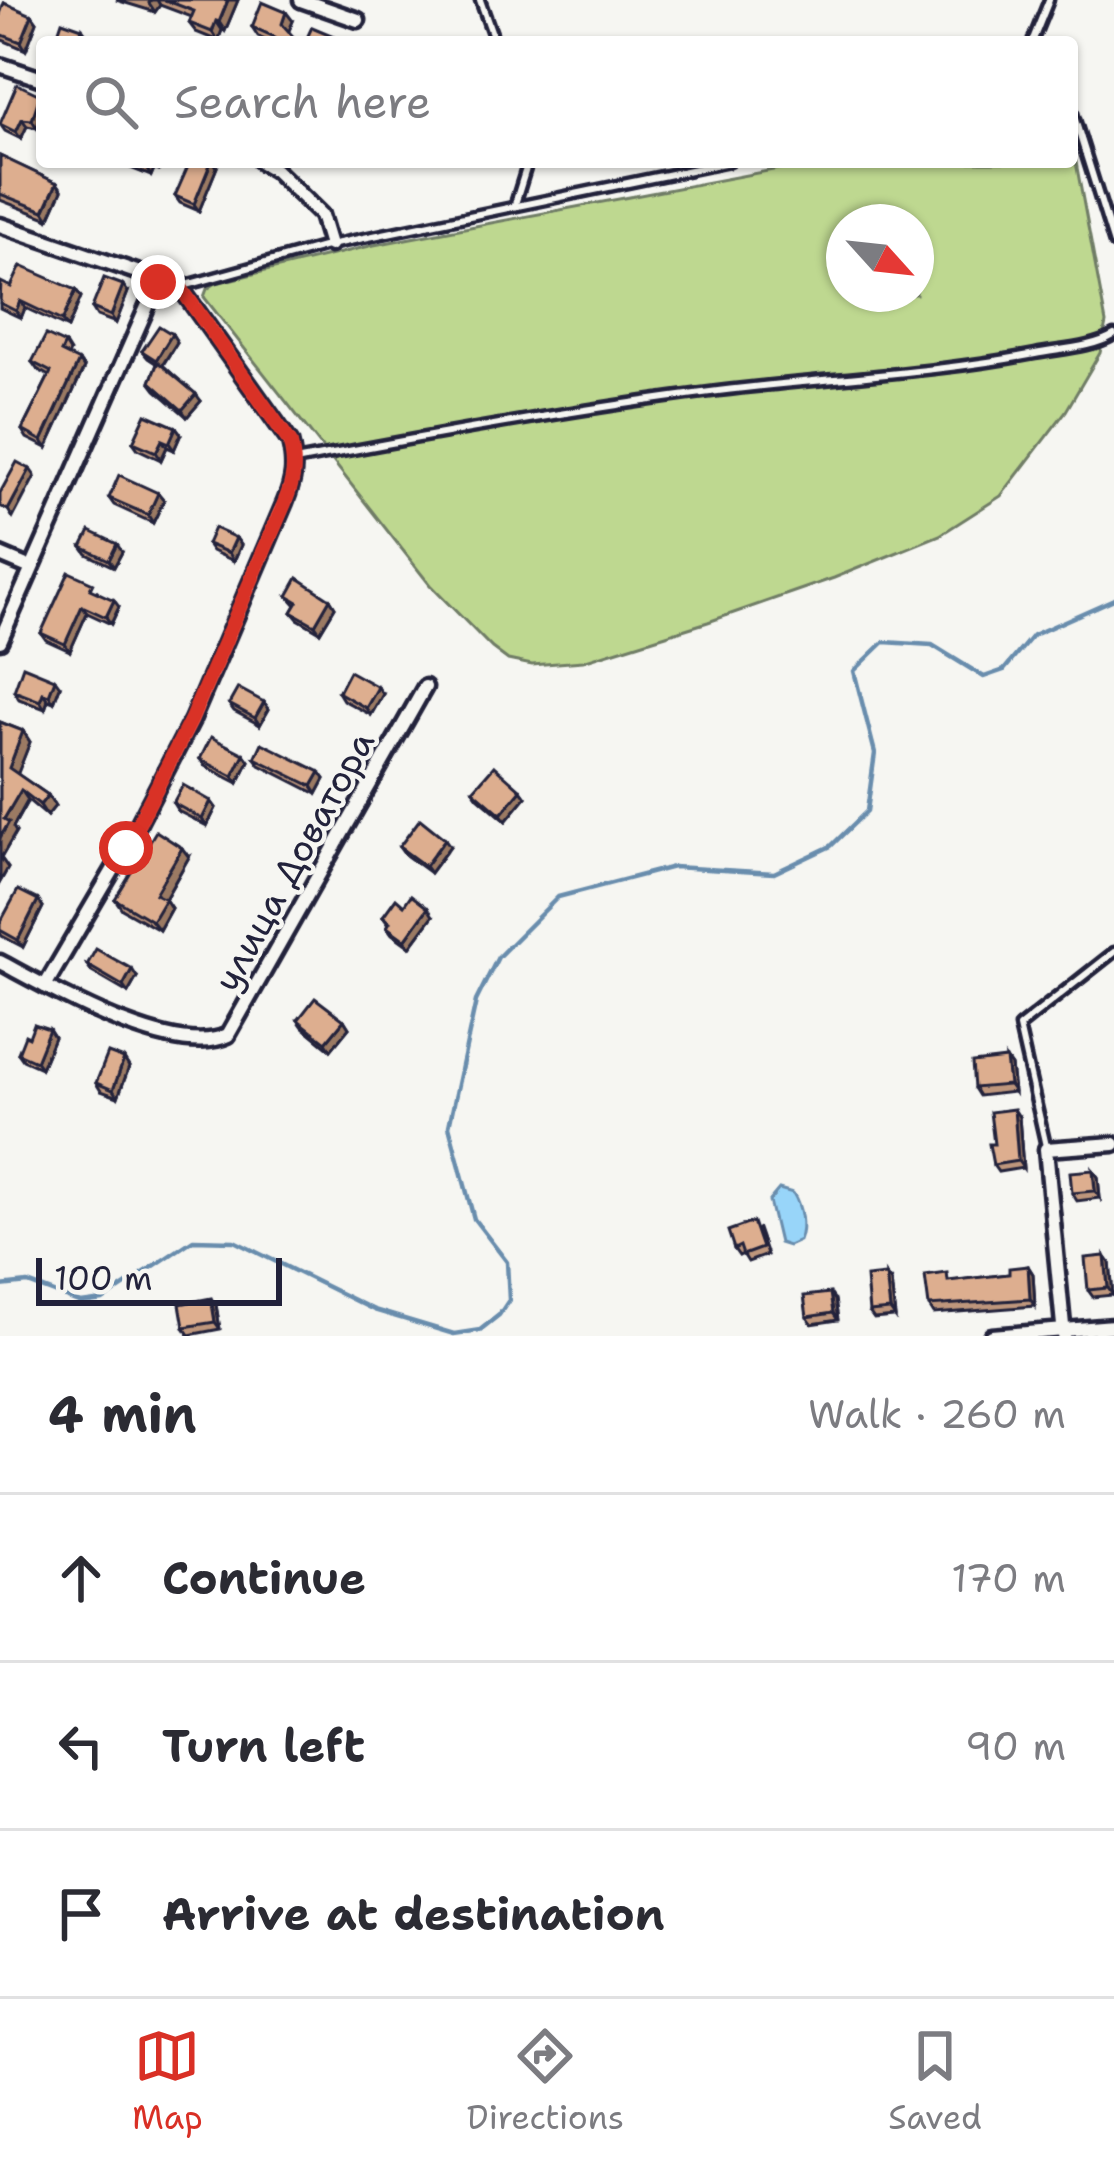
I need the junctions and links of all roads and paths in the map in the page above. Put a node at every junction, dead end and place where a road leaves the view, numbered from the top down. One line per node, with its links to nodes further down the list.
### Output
1 (301, 0): 4 (street)
2 (480, 0): 6 (lane)
3 (1049, 0): 7 (lane)
4 (337, 7): 5 (street)
5 (358, 20)
6 (493, 36)
7 (1034, 36)
8 (0, 65): 9 (street)
9 (36, 77)
10 (1078, 129): 16 (lane)
11 (272, 168): 17 (street)
12 (526, 168): 14 (lane)
13 (700, 168): 14 (lane)
14 (514, 207): 17 (lane)
15 (0, 225): 18 (street)
16 (1114, 244)
17 (330, 245): 19 (lane)
18 (158, 282): 19 (street); 23 (street)
19 (180, 287): 21 (street)
20 (1114, 335): 21 (lane)
21 (295, 461): 28 (street)
22 (0, 555): 23 (street)
23 (31, 568): 24 (street)
24 (0, 641)
25 (425, 687): 28 (street, улица Доватора)
26 (1114, 952): 30 (lane)
27 (0, 962): 28 (street, улица Доватора)
28 (45, 986)
29 (1114, 1144): 30 (street)
30 (1046, 1149): 32 (street)
31 (1114, 1326): 32 (street)
32 (1063, 1333): 33 (street)
33 (992, 1336)

